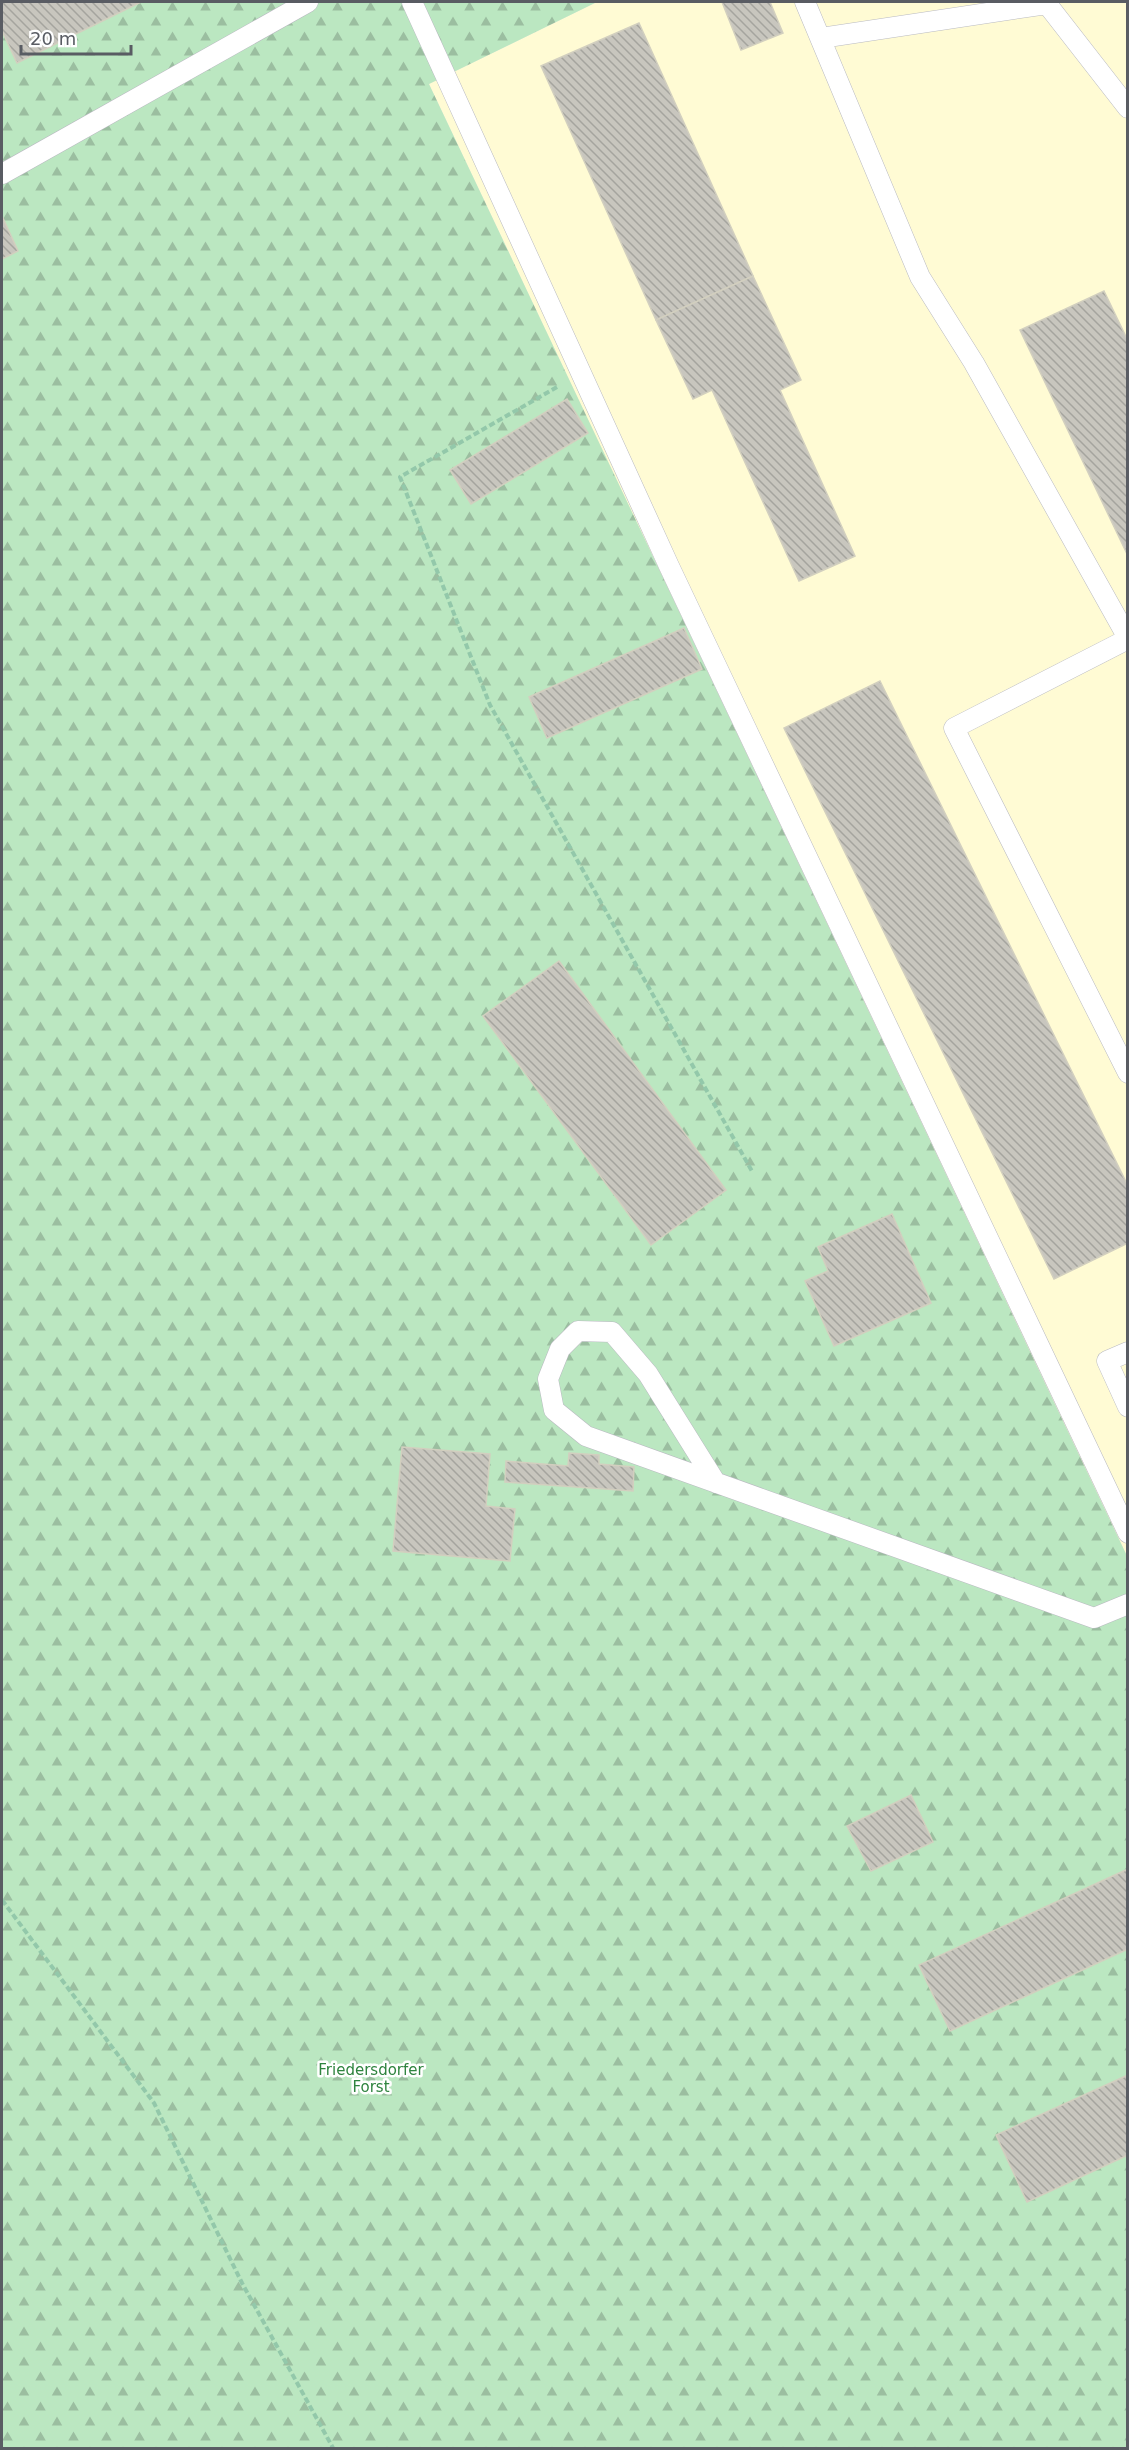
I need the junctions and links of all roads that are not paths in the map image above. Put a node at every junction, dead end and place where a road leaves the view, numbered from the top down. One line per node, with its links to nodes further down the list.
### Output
1 (308, 2): 6 (lane)
2 (412, 2): 12 (lane)
3 (806, 2): 4 (lane)
4 (821, 38): 5 (lane); 7 (lane)
5 (1128, 108)
6 (2, 174)
7 (1128, 639): 8 (lane)
8 (1128, 1073)
9 (1128, 1352): 10 (lane)
10 (1128, 1407)
11 (716, 1483): 11 (lane); 13 (lane)
12 (1128, 1533)
13 (1128, 1604)

